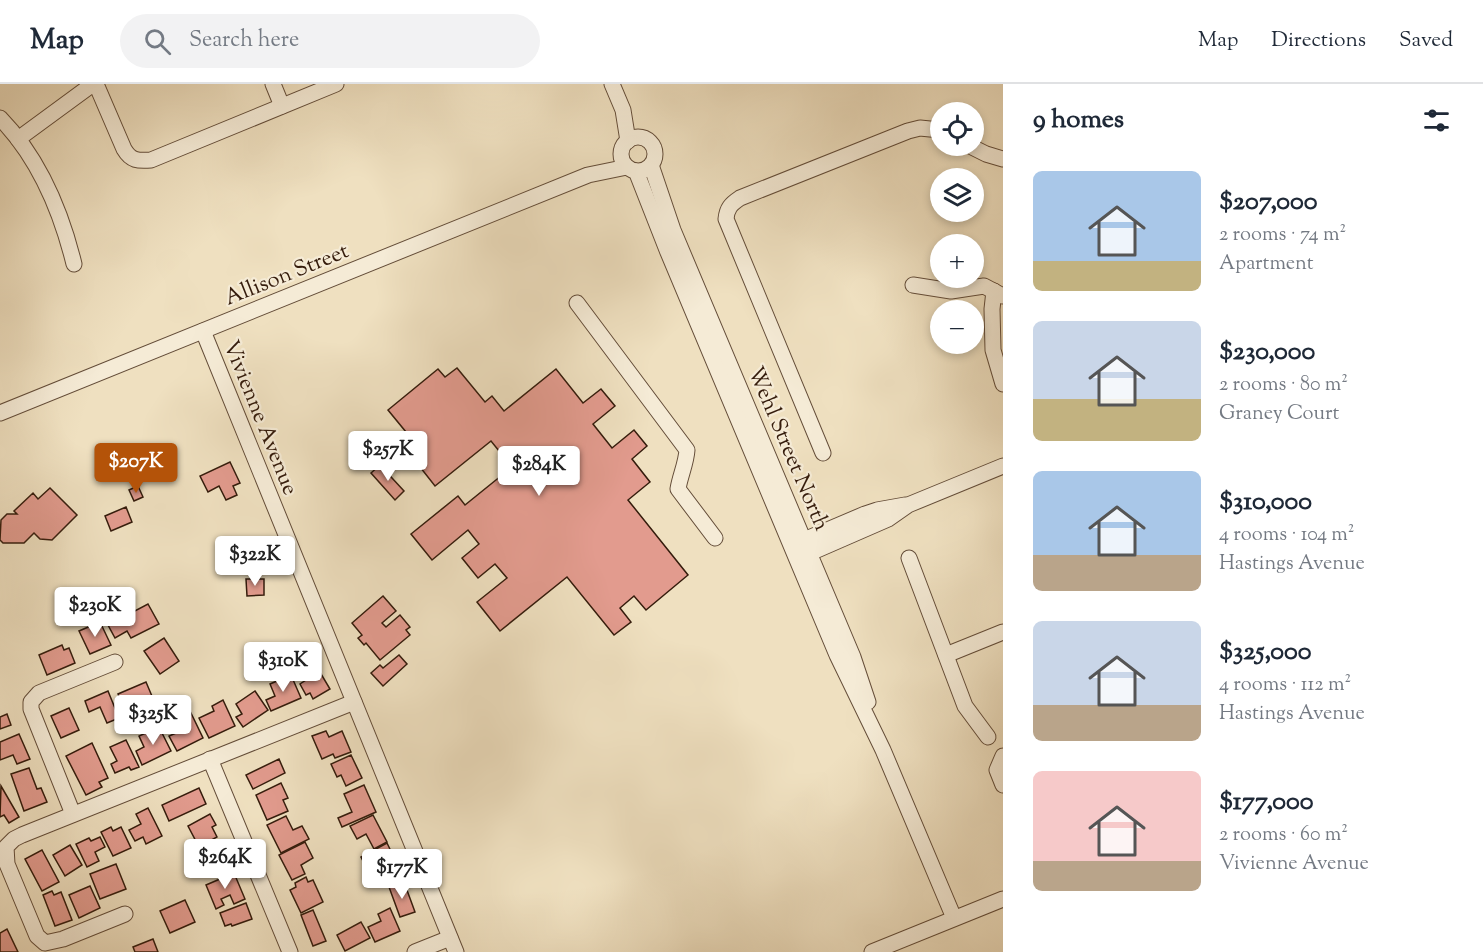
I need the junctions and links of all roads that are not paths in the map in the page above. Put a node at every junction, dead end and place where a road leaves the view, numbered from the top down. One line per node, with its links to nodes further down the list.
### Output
1 (94, 84): 5 (street); 8 (street)
2 (273, 84): 5 (street)
3 (336, 84): 5 (street)
4 (612, 84): 9 (street)
5 (282, 106)
6 (0, 118): 8 (street)
7 (930, 129): 21 (street)
8 (18, 139): 14 (street)
9 (631, 143): 12 (street); 12 (street); 13 (street, Allison Street)
10 (984, 153): 11 (street)
11 (1003, 159)
12 (638, 167): 13 (street, Allison Street); 24 (street, Wehl Street North)
13 (588, 175): 18 (street, Allison Street)
14 (74, 264)
15 (913, 285): 16 (street)
16 (998, 293): 19 (street)
17 (577, 303): 23 (street)
18 (203, 331): 20 (street, Allison Street); 29 (street, Vivienne Avenue)
19 (1003, 384)
20 (0, 413)
21 (823, 453)
22 (1003, 466): 24 (street)
23 (715, 538)
24 (803, 548): 37 (street, Wehl Street North)
25 (909, 558): 27 (street)
26 (1003, 632): 27 (street)
27 (946, 655): 30 (street)
28 (115, 662): 34 (street)
29 (354, 702): 32 (street); 38 (street, Vivienne Avenue)
30 (988, 737)
31 (1003, 756): 33 (street)
32 (210, 759): 34 (street); 39 (street)
33 (1003, 785)
34 (73, 814): 36 (street)
35 (1003, 898): 37 (street)
36 (125, 914)
37 (954, 918): 41 (street)
38 (453, 945): 40 (street)
39 (290, 952)
40 (415, 952)
41 (872, 952)

